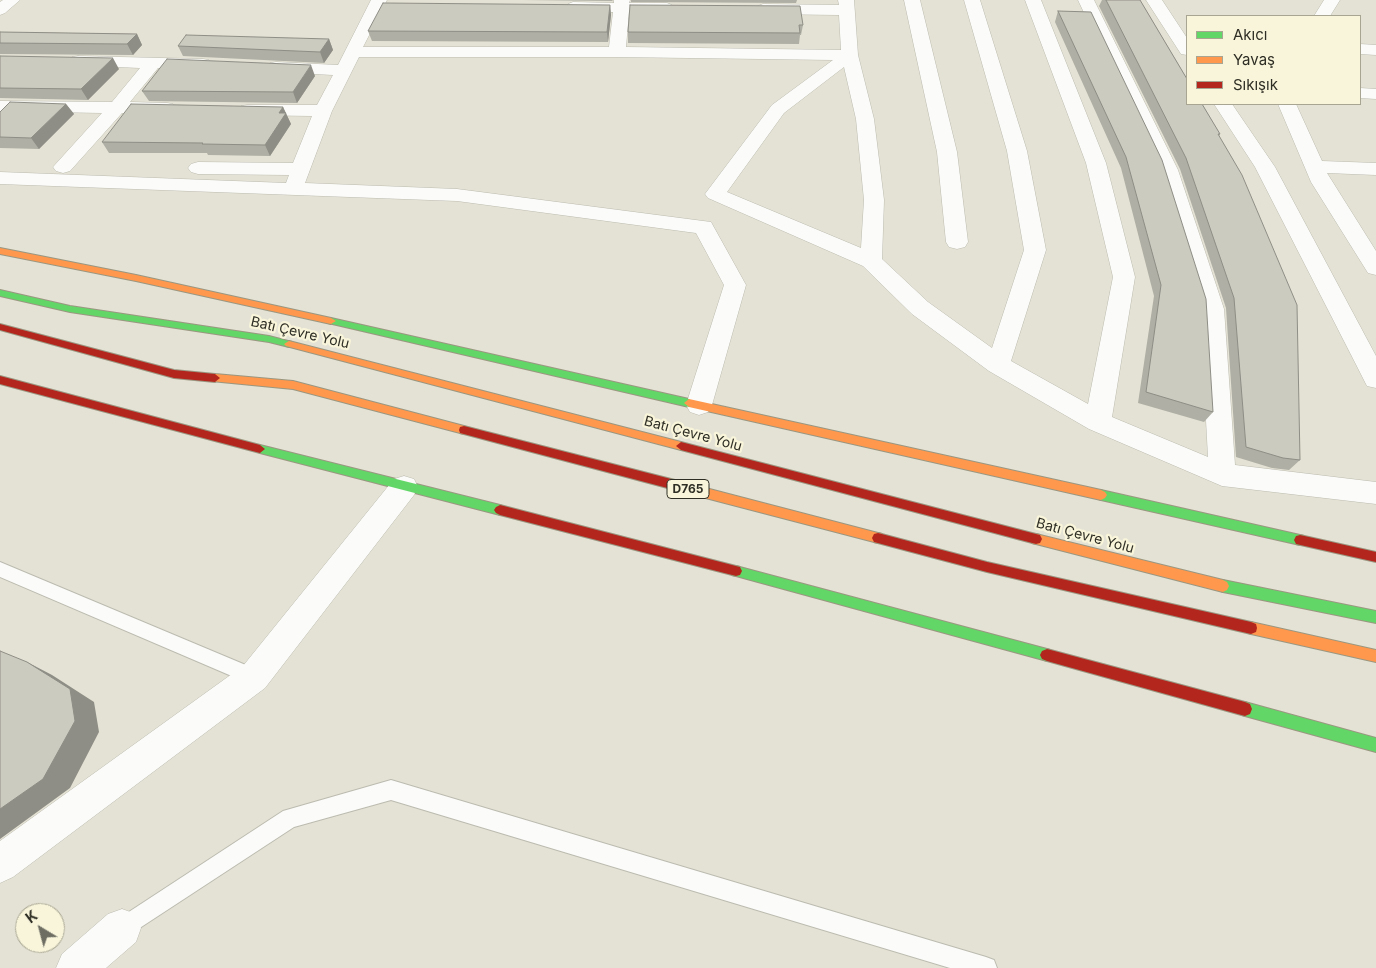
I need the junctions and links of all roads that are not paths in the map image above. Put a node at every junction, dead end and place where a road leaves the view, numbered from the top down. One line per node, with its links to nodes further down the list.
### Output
1 (12, 0): 15 (street)
2 (912, 0): 46 (street)
3 (972, 0): 52 (street)
4 (1033, 0): 56 (street)
5 (1086, 0): 57 (street)
6 (1154, 0): 17 (street)
7 (1332, 0): 16 (street)
8 (378, 3): 11 (street); 20 (street)
9 (622, 4): 12 (street); 13 (street); 21 (street)
10 (846, 5): 14 (street); 22 (street)
11 (396, 6)
12 (562, 7)
13 (680, 8)
14 (748, 9)
15 (0, 10)
16 (1323, 15)
17 (1186, 48)
18 (1361, 49): 19 (street)
19 (1376, 50)
20 (353, 52): 21 (street); 27 (street)
21 (617, 52): 22 (street)
22 (850, 55): 44 (street); 48 (street)
23 (58, 61): 24 (street)
24 (154, 62): 25 (street); 33 (street)
25 (214, 65)
26 (264, 67): 27 (street)
27 (344, 70): 36 (street)
28 (1361, 93): 29 (street)
29 (1376, 94)
30 (1224, 105): 53 (street)
31 (1287, 105): 39 (street)
32 (0, 106): 33 (street)
33 (118, 108): 34 (street); 38 (street)
34 (186, 109)
35 (225, 109): 36 (street)
36 (324, 111): 41 (street)
37 (0, 164): 38 (street)
38 (63, 167): 41 (street)
39 (1315, 167): 40 (street); 49 (street)
40 (1376, 169)
41 (301, 170): 43 (street)
42 (0, 178): 43 (street)
43 (292, 190): 45 (street)
44 (715, 194): 45 (street); 48 (street)
45 (704, 227): 55 (street)
46 (958, 242)
47 (0, 250): 55 (highway)
48 (871, 261): 52 (street)
49 (1376, 268)
50 (0, 292): 62 (highway, Batı Çevre Yolu)
51 (0, 327): 63 (highway, D765)
52 (998, 365): 56 (street)
53 (1376, 379)
54 (0, 380): 58 (highway)
55 (699, 405): 60 (highway)
56 (1098, 422): 57 (street)
57 (1222, 475): 59 (street)
58 (404, 487): 64 (street); 65 (highway)
59 (1376, 493)
60 (1376, 557)
61 (0, 569): 64 (lane)
62 (1376, 617)
63 (1376, 656)
64 (254, 677): 66 (street)
65 (1376, 745)
66 (0, 864)
67 (122, 928): 68 (street); 69 (lane)
68 (76, 968)
69 (986, 968)

